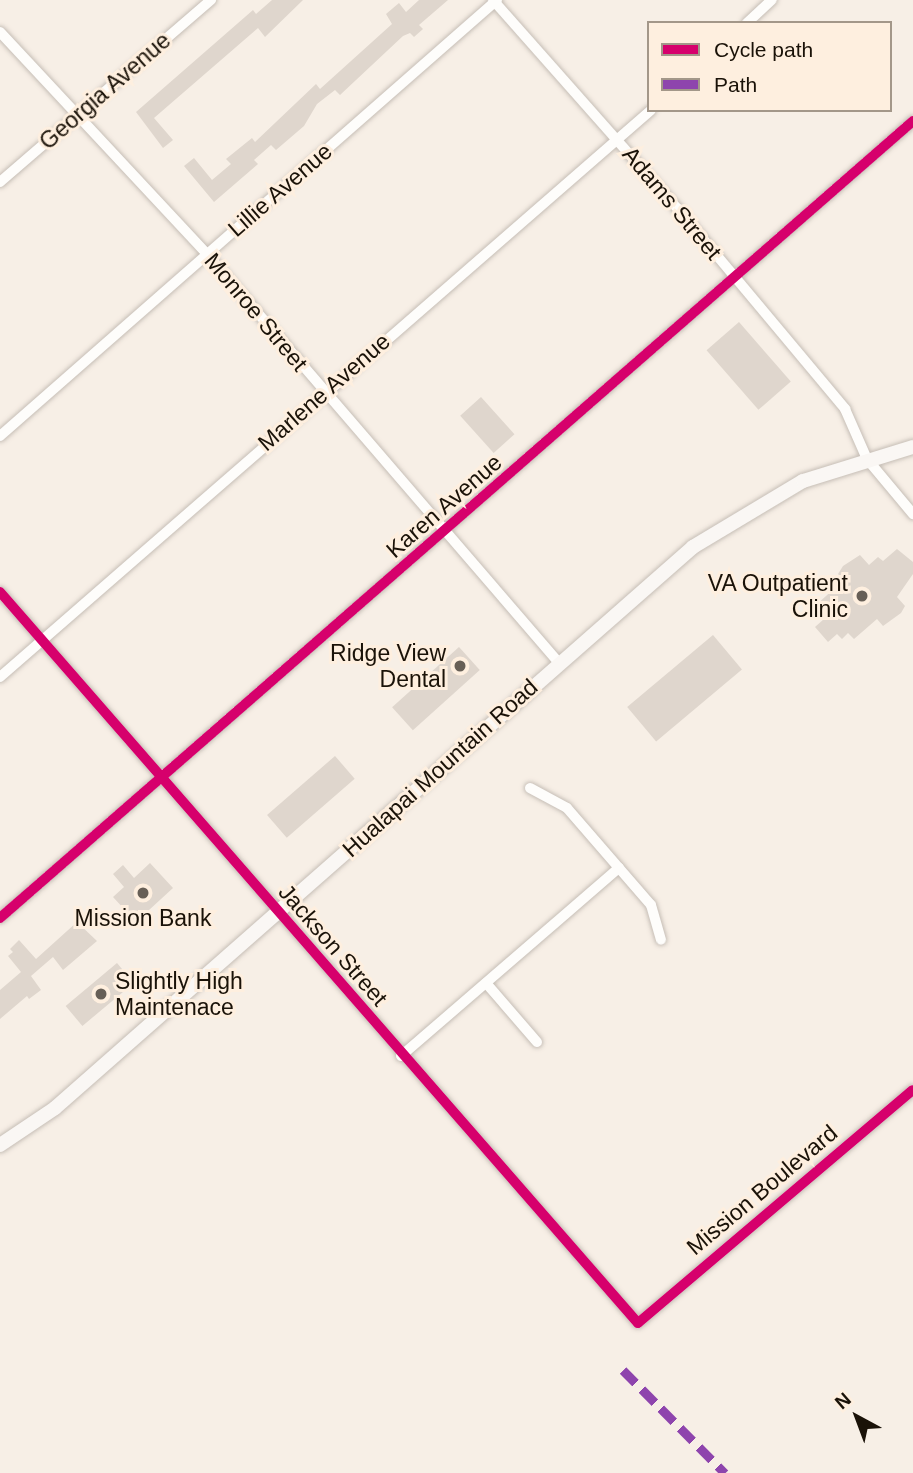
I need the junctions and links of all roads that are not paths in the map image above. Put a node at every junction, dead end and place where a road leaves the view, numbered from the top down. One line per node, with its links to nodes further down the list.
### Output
1 (211, 0): 7 (street, Georgia Avenue)
2 (772, 0): 4 (street)
3 (495, 1): 9 (street, Adams Street); 11 (street, Lillie Avenue)
4 (749, 21)
5 (0, 32): 7 (street, Monroe Street)
6 (649, 112): 9 (street, Marlene Avenue)
7 (79, 113): 10 (street, Georgia Avenue); 11 (street, Monroe Street)
8 (913, 121): 12 (street, Karen Avenue)
9 (618, 140): 12 (street, Adams Street); 13 (street, Marlene Avenue)
10 (0, 182)
11 (207, 254): 13 (street, Monroe Street); 14 (street, Lillie Avenue)
12 (734, 277): 16 (street, Adams Street); 18 (street, Karen Avenue)
13 (324, 392): 18 (street, Monroe Street); 20 (street, Marlene Avenue)
14 (0, 436)
15 (913, 447): 16 (main road, Hualapai Mountain Road)
16 (867, 459): 17 (street, Adams Street); 21 (main road, Hualapai Mountain Road)
17 (913, 514)
18 (445, 534): 21 (street, Monroe Street); 23 (street, Karen Avenue)
19 (0, 592): 20 (street, Jackson Street)
20 (42, 640): 22 (street, Marlene Avenue); 23 (street, Jackson Street)
21 (559, 663): 26 (main road, Hualapai Mountain Road)
22 (0, 677)
23 (162, 779): 26 (street, Jackson Street); 27 (street, Karen Avenue)
24 (530, 788): 25 (street)
25 (619, 868): 28 (street); 29 (street)
26 (278, 913): 31 (street, Jackson Street); 33 (main road, Hualapai Mountain Road)
27 (0, 918)
28 (661, 940)
29 (486, 983): 30 (street); 31 (street)
30 (537, 1042)
31 (401, 1056): 34 (street, Jackson Street)
32 (913, 1090): 34 (street, Mission Boulevard)
33 (0, 1145)
34 (638, 1323)

